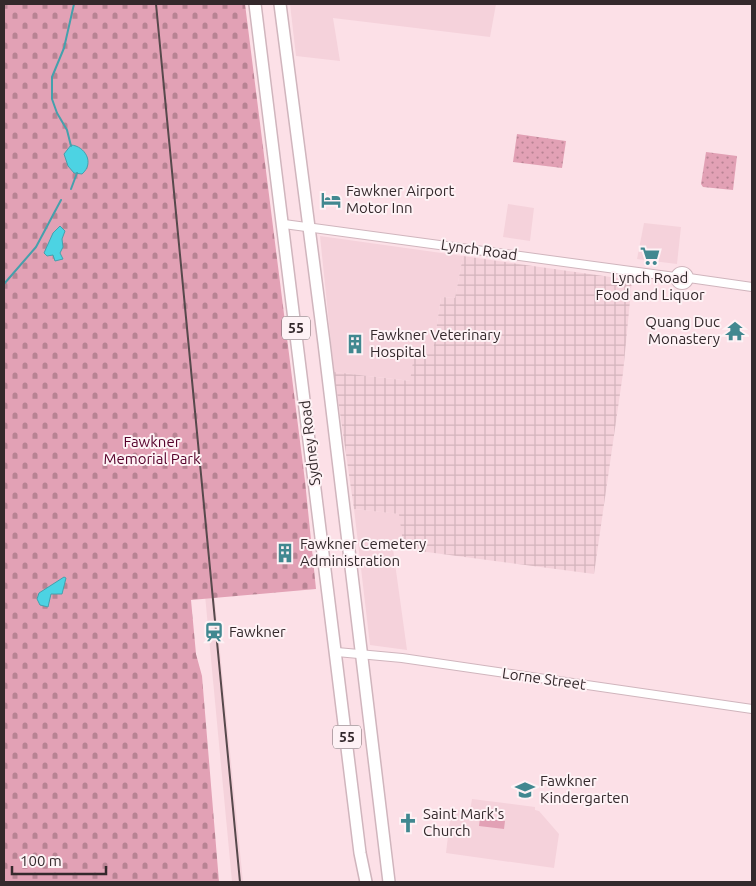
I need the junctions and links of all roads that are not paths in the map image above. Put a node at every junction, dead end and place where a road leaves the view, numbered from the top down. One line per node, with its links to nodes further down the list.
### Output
1 (255, 4): 3 (highway, Sydney Road / 55)
2 (280, 4): 4 (highway, Sydney Road / 55)
3 (284, 224): 4 (street, Lynch Road); 6 (highway, Sydney Road / 55)
4 (309, 226): 5 (street, Lynch Road); 7 (highway, Sydney Road / 55)
5 (752, 288)
6 (336, 652): 7 (street, Lorne Street); 9 (highway, Sydney Road / 55)
7 (361, 654): 8 (street, Lorne Street); 10 (highway, Sydney Road / 55)
8 (752, 709)
9 (366, 882)
10 (389, 882)

